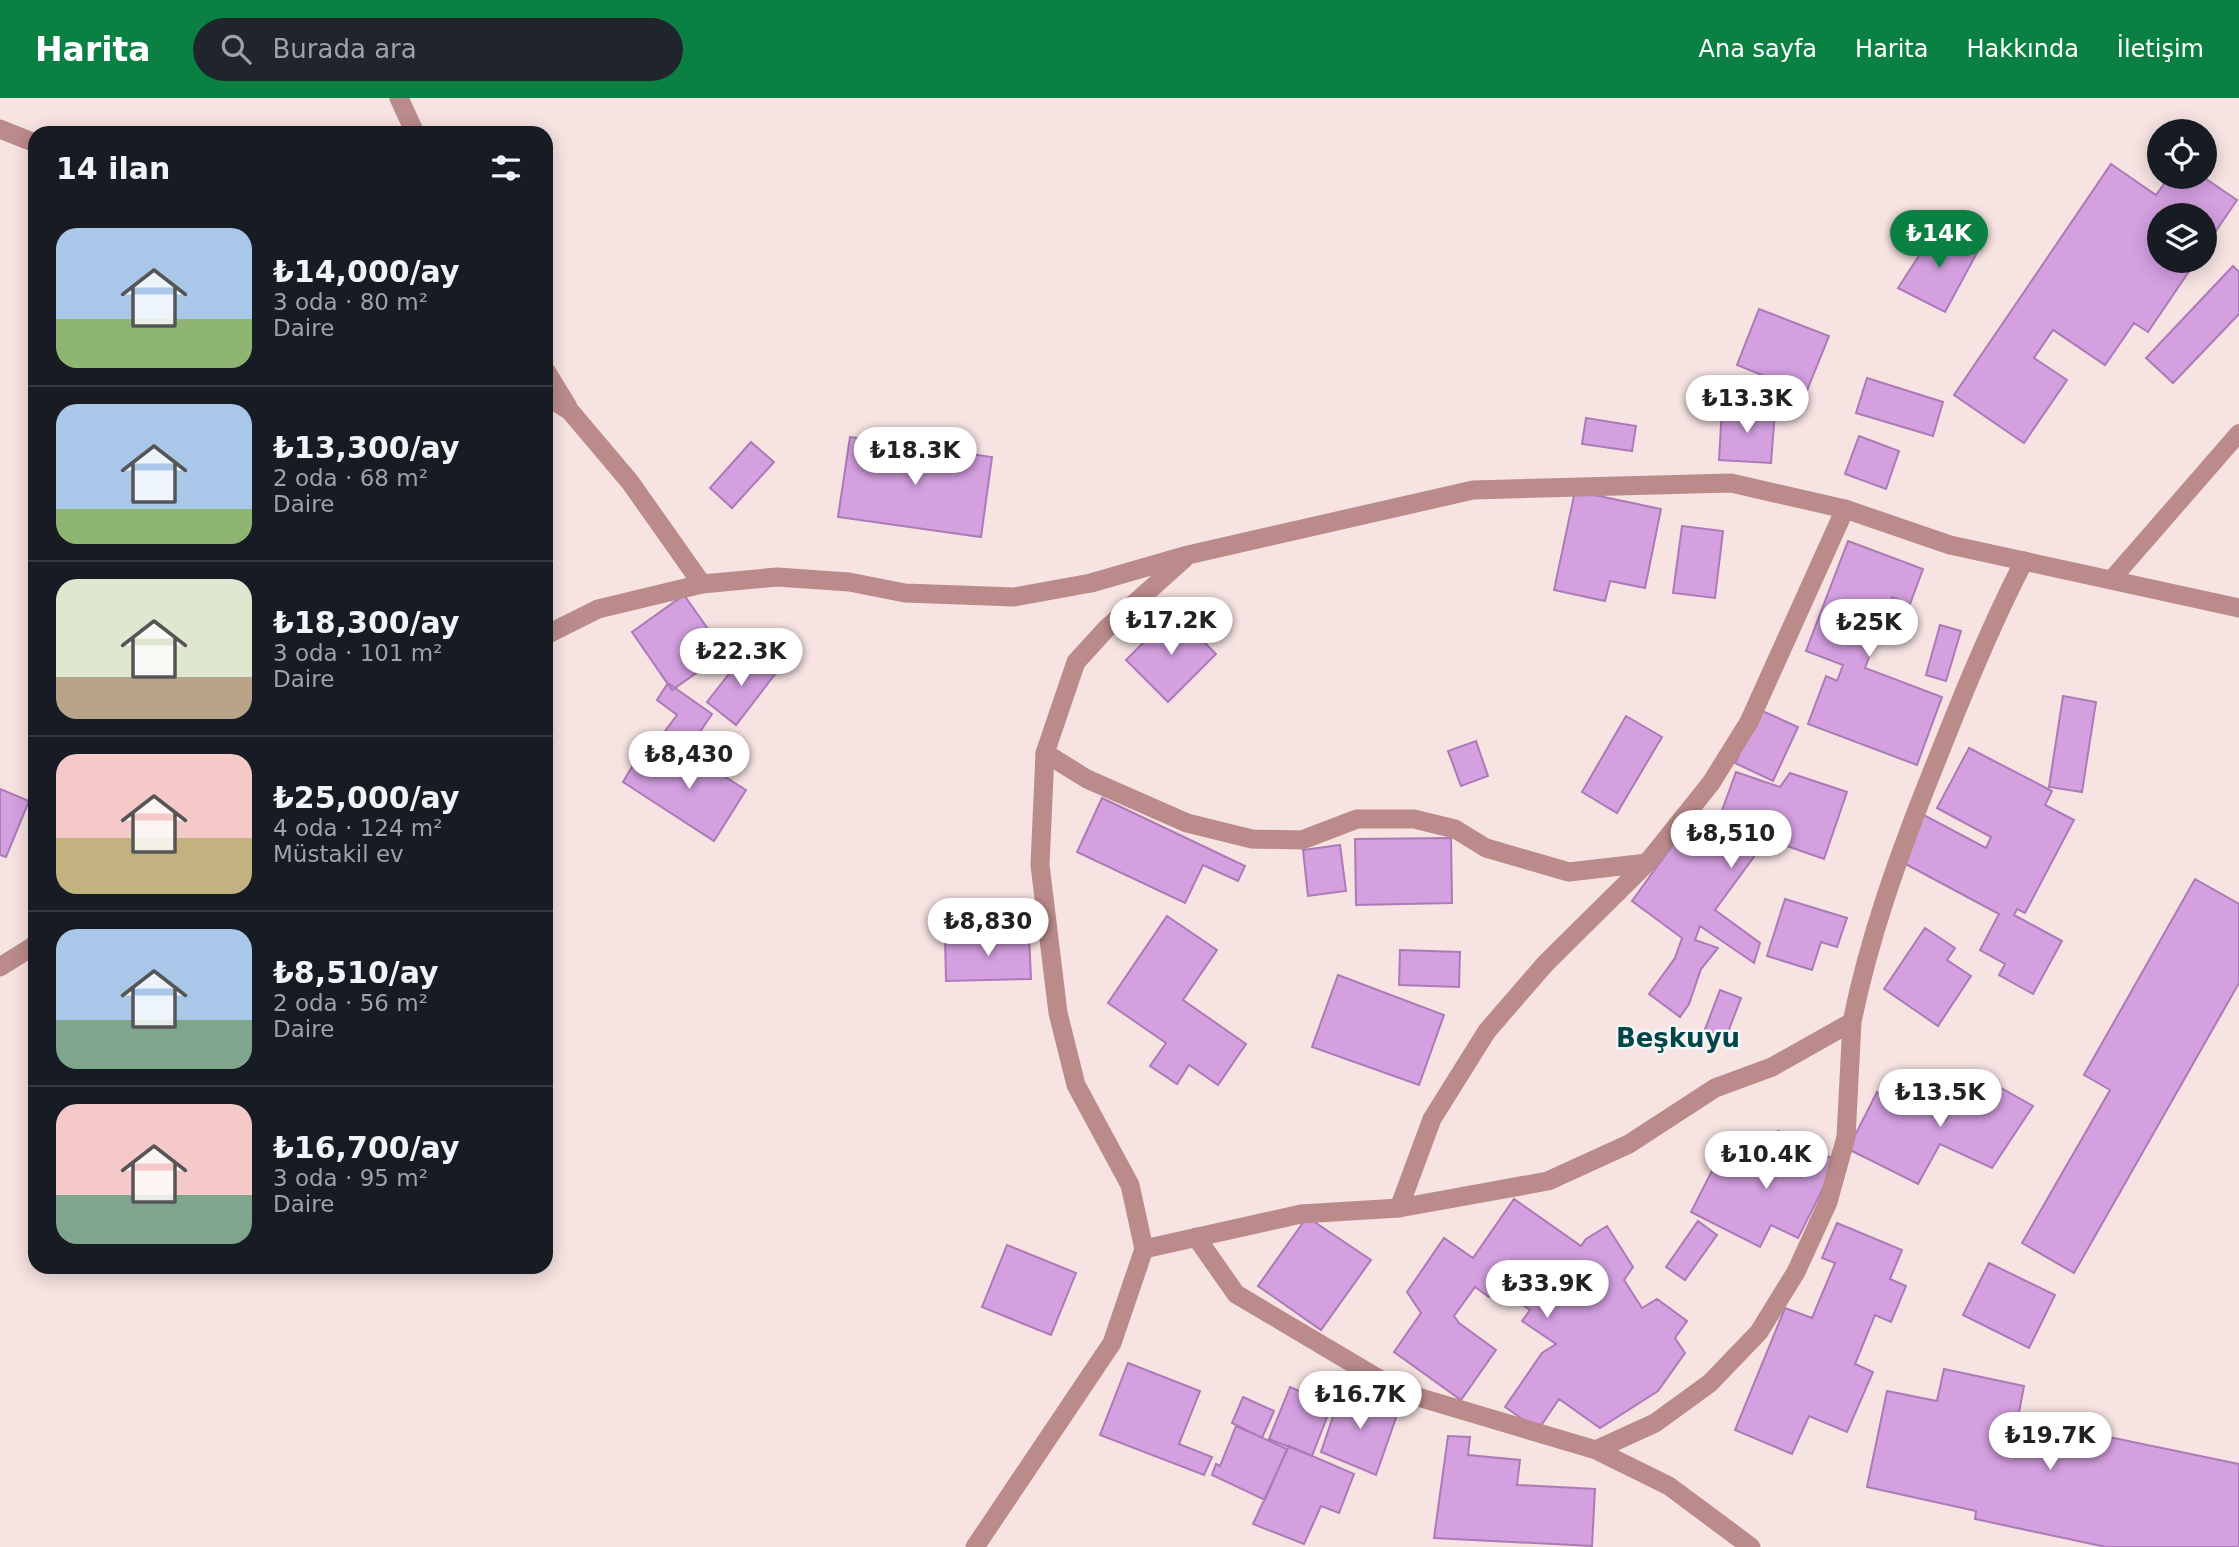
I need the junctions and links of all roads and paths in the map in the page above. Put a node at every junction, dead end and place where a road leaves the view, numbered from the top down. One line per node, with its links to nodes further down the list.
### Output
1 (399, 98): 2 (street)
2 (412, 126)
3 (0, 129): 4 (street)
4 (28, 140)
5 (553, 383): 7 (street)
6 (553, 400): 7 (street)
7 (570, 411): 13 (street)
8 (2239, 433): 12 (lane)
9 (1845, 509): 10 (street); 11 (street); 17 (street)
10 (1188, 555): 13 (street); 16 (street)
11 (2024, 561): 12 (street); 20 (street)
12 (2110, 580): 14 (street)
13 (702, 584): 15 (street)
14 (2239, 608)
15 (553, 632)
16 (1045, 753): 17 (street); 23 (street)
17 (1647, 863): 21 (street)
18 (28, 949): 19 (street)
19 (0, 967)
20 (1852, 1022): 21 (street); 24 (street)
21 (1399, 1208): 22 (street)
22 (1196, 1237): 23 (street); 24 (street)
23 (1144, 1250): 25 (street)
24 (1596, 1450): 26 (street)
25 (975, 1547)
26 (1751, 1547)

